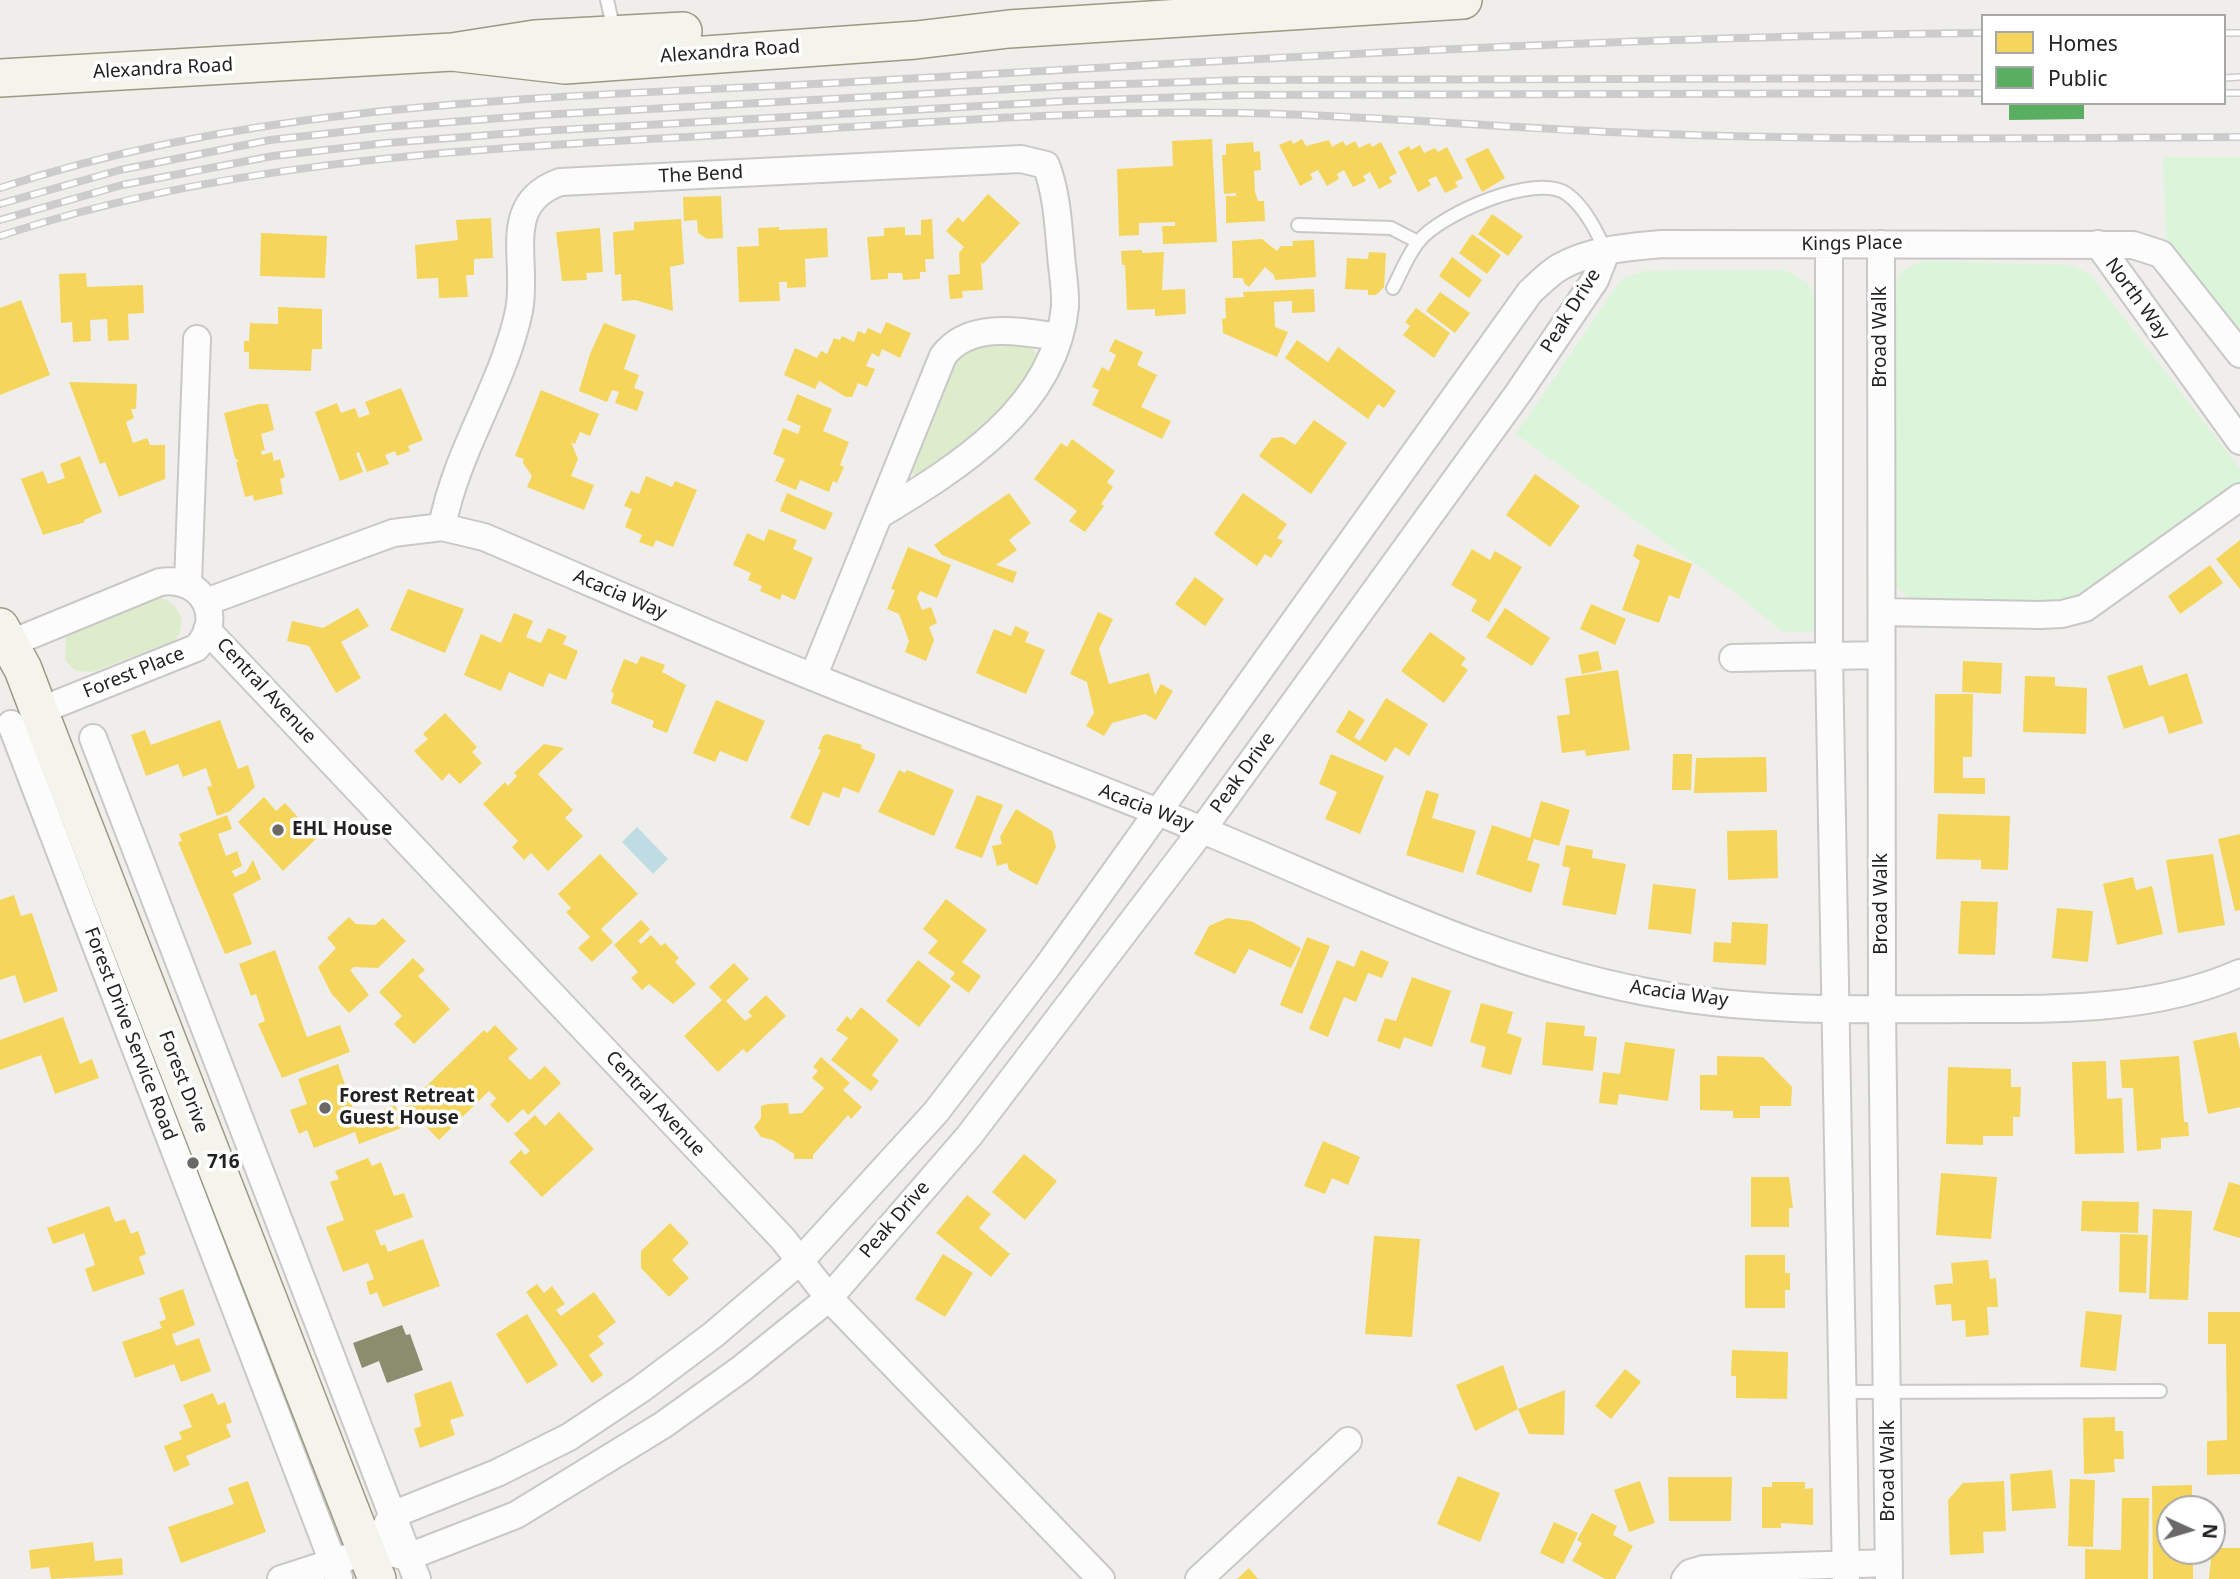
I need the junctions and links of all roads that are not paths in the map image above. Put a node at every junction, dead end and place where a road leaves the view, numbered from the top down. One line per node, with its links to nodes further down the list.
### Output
1 (1463, 0): 2 (street, Alexandra Road)
2 (614, 31): 3 (street, Alexandra Road)
3 (0, 78)
4 (1298, 225): 5 (lane)
5 (1419, 242): 9 (lane); 10 (lane)
6 (1881, 244): 7 (street, Kings Place); 8 (street, Kings Place); 20 (street, Broad Walk)
7 (2098, 244): 13 (street, North Way); 14 (street, North Way)
8 (1829, 245): 9 (street, Kings Place); 25 (street)
9 (1606, 252): 29 (street, Peak Drive); 30 (street, Peak Drive)
10 (1393, 288)
11 (1058, 337): 16 (street, The Bend); 16 (street); 17 (street, The Bend)
12 (197, 339): 18 (street)
13 (2240, 354)
14 (2240, 441)
15 (2240, 497): 20 (street)
16 (880, 515): 26 (street)
17 (442, 527): 19 (street, Acacia Way); 26 (street, Acacia Way)
18 (188, 583): 19 (street); 22 (street)
19 (206, 603): 21 (street)
20 (1882, 612): 23 (street, Broad Walk)
21 (208, 630): 27 (street, Forest Place); 34 (street, Central Avenue)
22 (8, 654): 27 (street, Forest Drive)
23 (1881, 655): 25 (street); 32 (street, Broad Walk)
24 (1733, 657): 25 (street)
25 (1829, 657): 33 (street)
26 (813, 677): 29 (street, Acacia Way)
27 (25, 717): 41 (street, Forest Drive)
28 (93, 738): 40 (street)
29 (1156, 813): 30 (street, Acacia Way); 34 (street, Peak Drive)
30 (1202, 830): 33 (street, Acacia Way); 35 (street, Peak Drive)
31 (2240, 974): 32 (street, Acacia Way)
32 (1882, 1009): 33 (street, Acacia Way); 36 (street, Broad Walk)
33 (1834, 1011): 38 (street)
34 (802, 1259): 35 (street, Central Avenue); 40 (street, Peak Drive)
35 (829, 1298): 42 (street, Peak Drive); 46 (street, Central Avenue)
36 (1889, 1391): 37 (lane); 38 (lane); 44 (street, Broad Walk)
37 (2160, 1391)
38 (1844, 1392): 43 (street)
39 (1348, 1441): 47 (street)
40 (392, 1515): 41 (street); 42 (street)
41 (358, 1564): 42 (street); 45 (street)
42 (412, 1568)
43 (1846, 1571): 44 (street, Broad Walk); 48 (street, Broad Walk)
44 (1889, 1571)
45 (281, 1579)
46 (1101, 1579)
47 (1199, 1579)
48 (1685, 1579)

